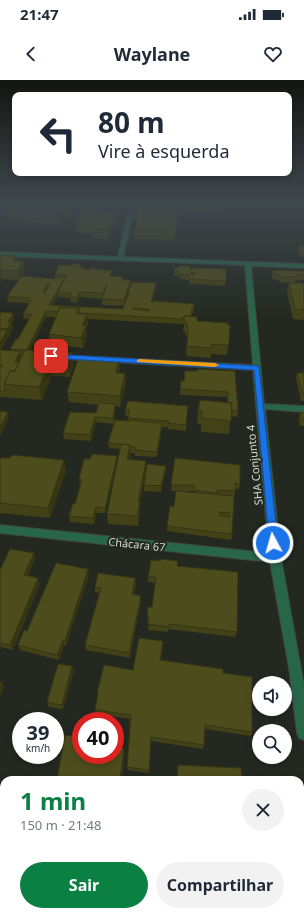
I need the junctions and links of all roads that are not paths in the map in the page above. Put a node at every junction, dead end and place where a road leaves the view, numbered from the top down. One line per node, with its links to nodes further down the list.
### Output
1 (124, 242): 3 (street)
2 (0, 254): 3 (street)
3 (120, 259): 4 (street)
4 (248, 265): 5 (street); 7 (street, SHA Conjunto 4)
5 (304, 266)
6 (51, 356): 7 (street)
7 (257, 368): 8 (street, SHA Conjunto 4)
8 (260, 406): 9 (street); 11 (street, SHA Conjunto 4)
9 (304, 409)
10 (0, 529): 11 (street, Chácara 67)
11 (275, 558): 12 (street, SHA Conjunto 4)
12 (300, 669): 13 (street, SHA Conjunto 4)
13 (304, 733)

